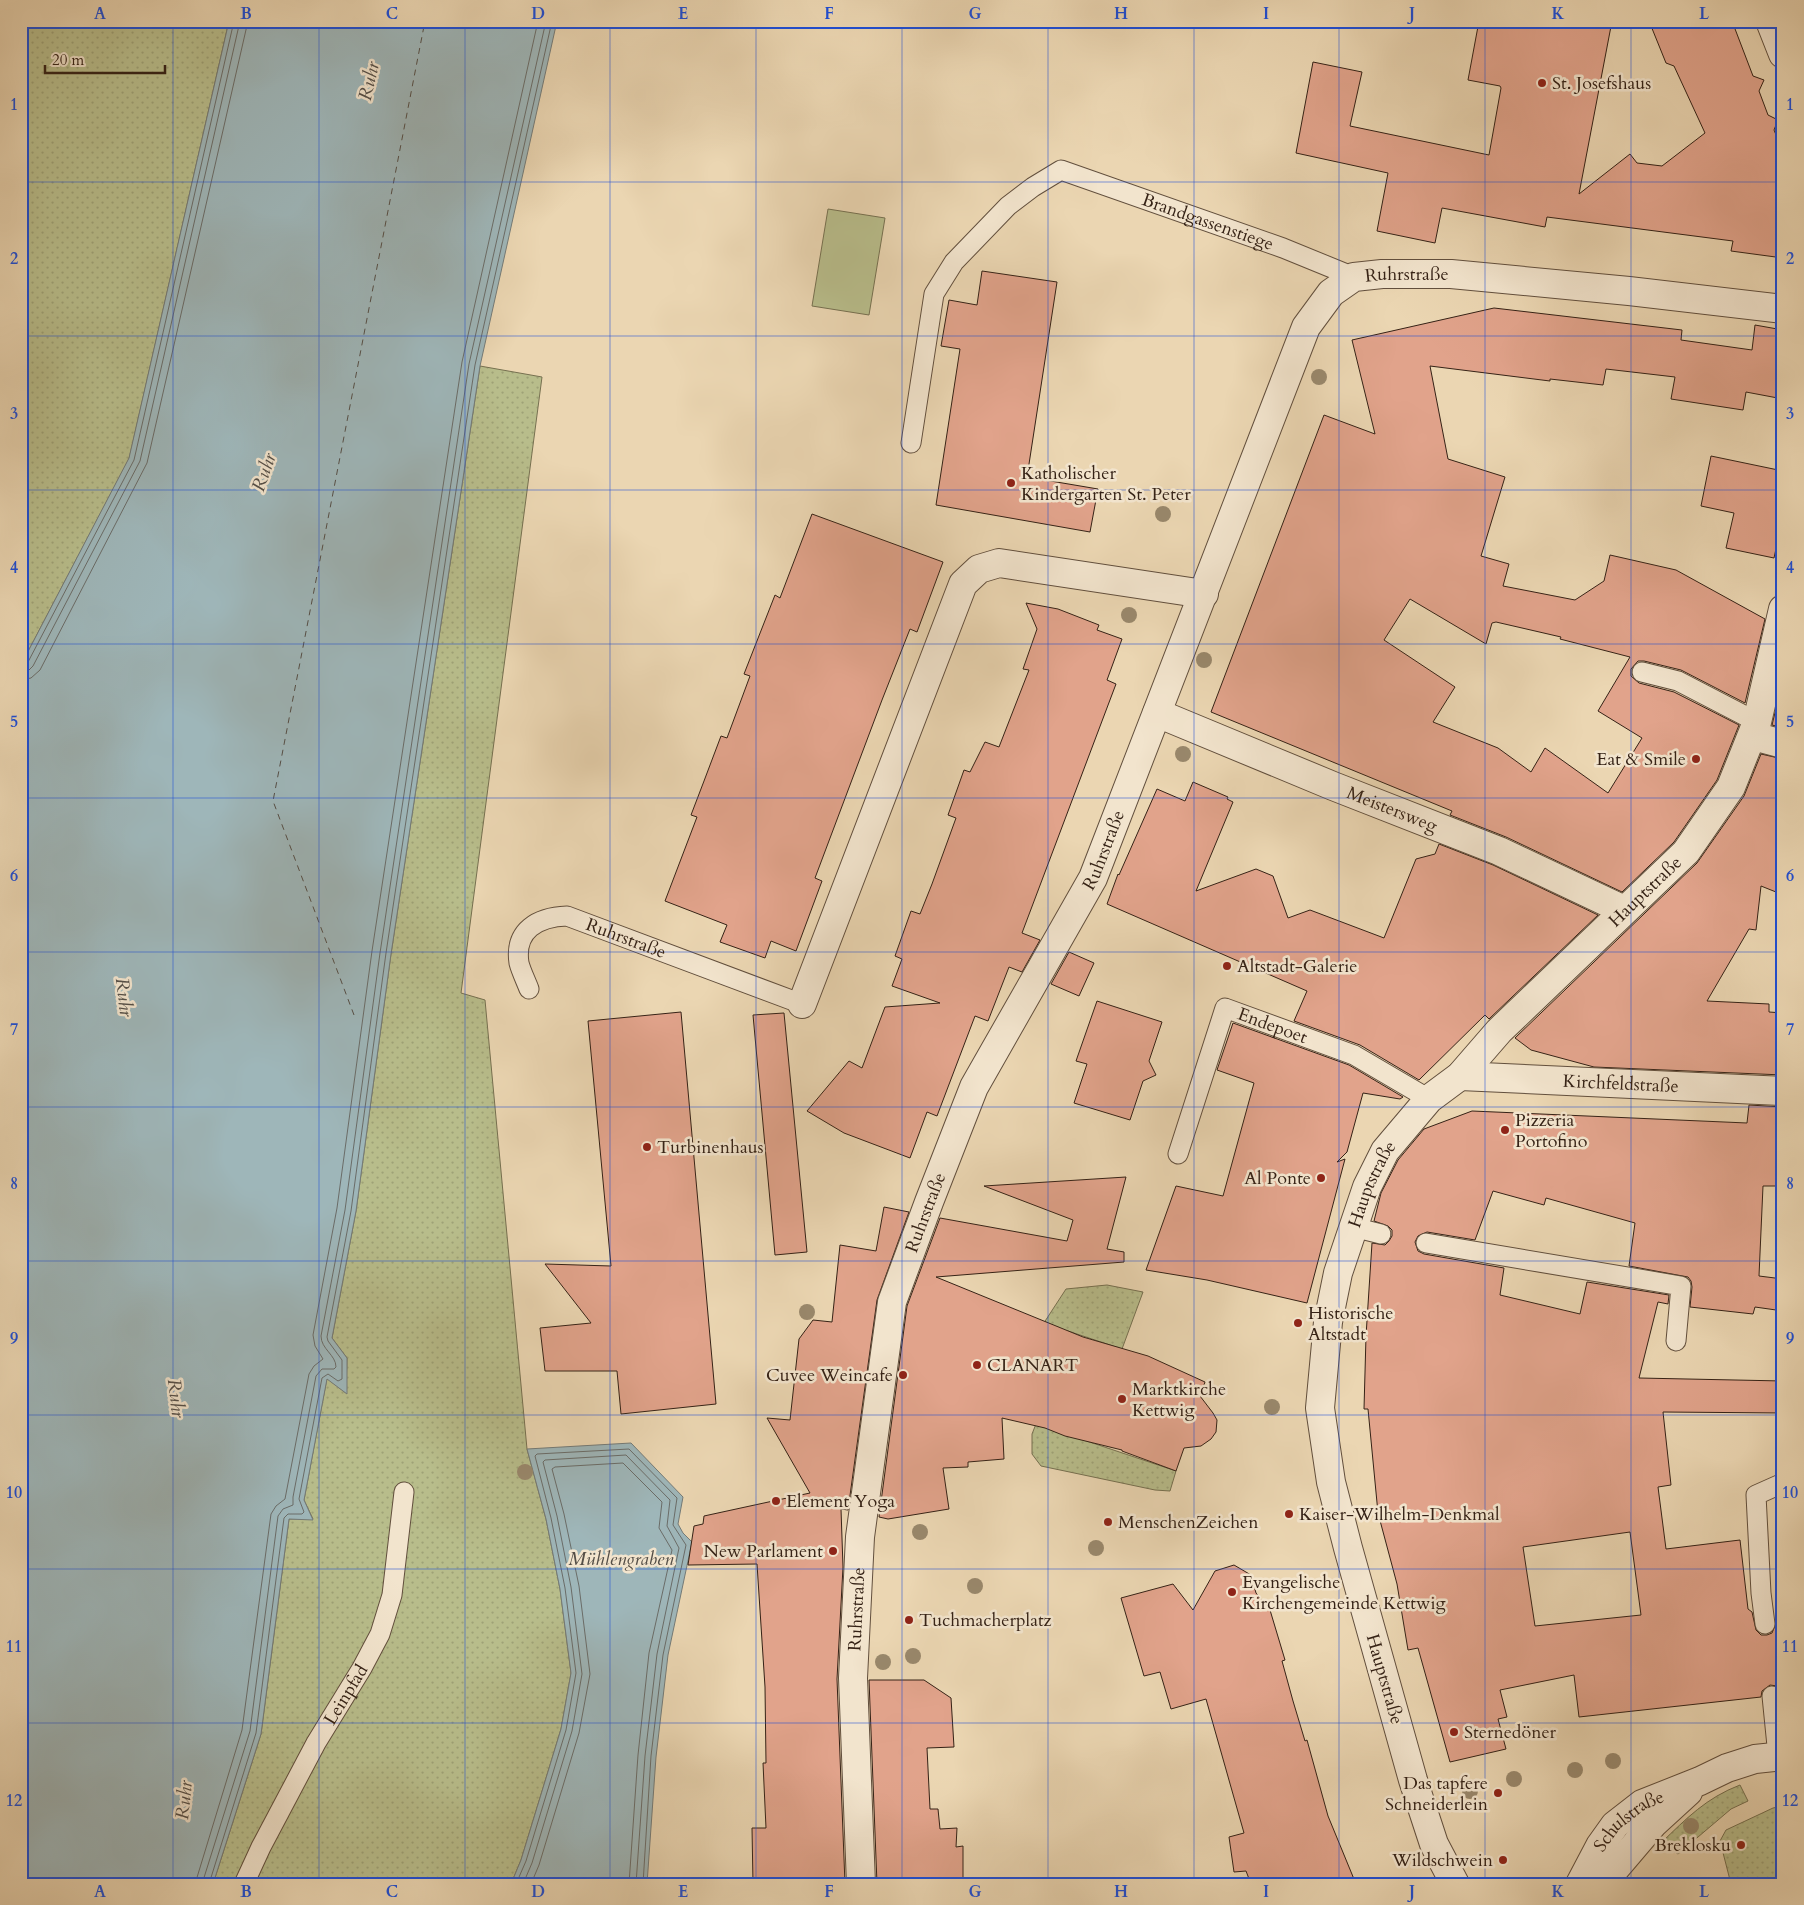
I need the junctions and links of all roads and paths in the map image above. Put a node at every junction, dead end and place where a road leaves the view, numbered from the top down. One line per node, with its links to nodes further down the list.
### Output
1 (1770, 21): 2 (street)
2 (1783, 54)
3 (1354, 277): 4 (street, Ruhrstraße); 5 (lane, Brandgassenstiege); 6 (street, Ruhrstraße)
4 (1783, 309)
5 (911, 442)
6 (1204, 594): 9 (street, Ruhrstraße); 14 (street, Ruhrstraße)
7 (1783, 609): 10 (street, Hauptstraße)
8 (1642, 672): 10 (lane)
9 (1157, 713): 12 (street, Meistersweg); 30 (street, Ruhrstraße)
10 (1755, 729): 11 (street); 12 (street, Hauptstraße)
11 (1783, 744)
12 (1624, 910): 15 (street, Hauptstraße)
13 (529, 989): 14 (lane, Ruhrstraße)
14 (802, 1004)
15 (1460, 1076): 16 (street, Kirchfeldstraße); 17 (street, Hauptstraße)
16 (1783, 1091)
17 (1429, 1099): 18 (lane, Endepoet); 19 (street, Hauptstraße)
18 (1178, 1154)
19 (1353, 1226): 20 (lane); 31 (street, Hauptstraße)
20 (1382, 1234)
21 (1426, 1243): 22 (lane)
22 (1676, 1341)
23 (1783, 1483): 25 (lane)
24 (404, 1492): 29 (lane, Leinpfad)
25 (1765, 1624)
26 (1772, 1696): 27 (lane)
27 (1781, 1756): 28 (street, Schulstraße)
28 (1700, 1781): 32 (street, Schulstraße); 33 (street, Schulstraße)
29 (244, 1884)
30 (861, 1884)
31 (1455, 1884)
32 (1580, 1884)
33 (1602, 1884)

